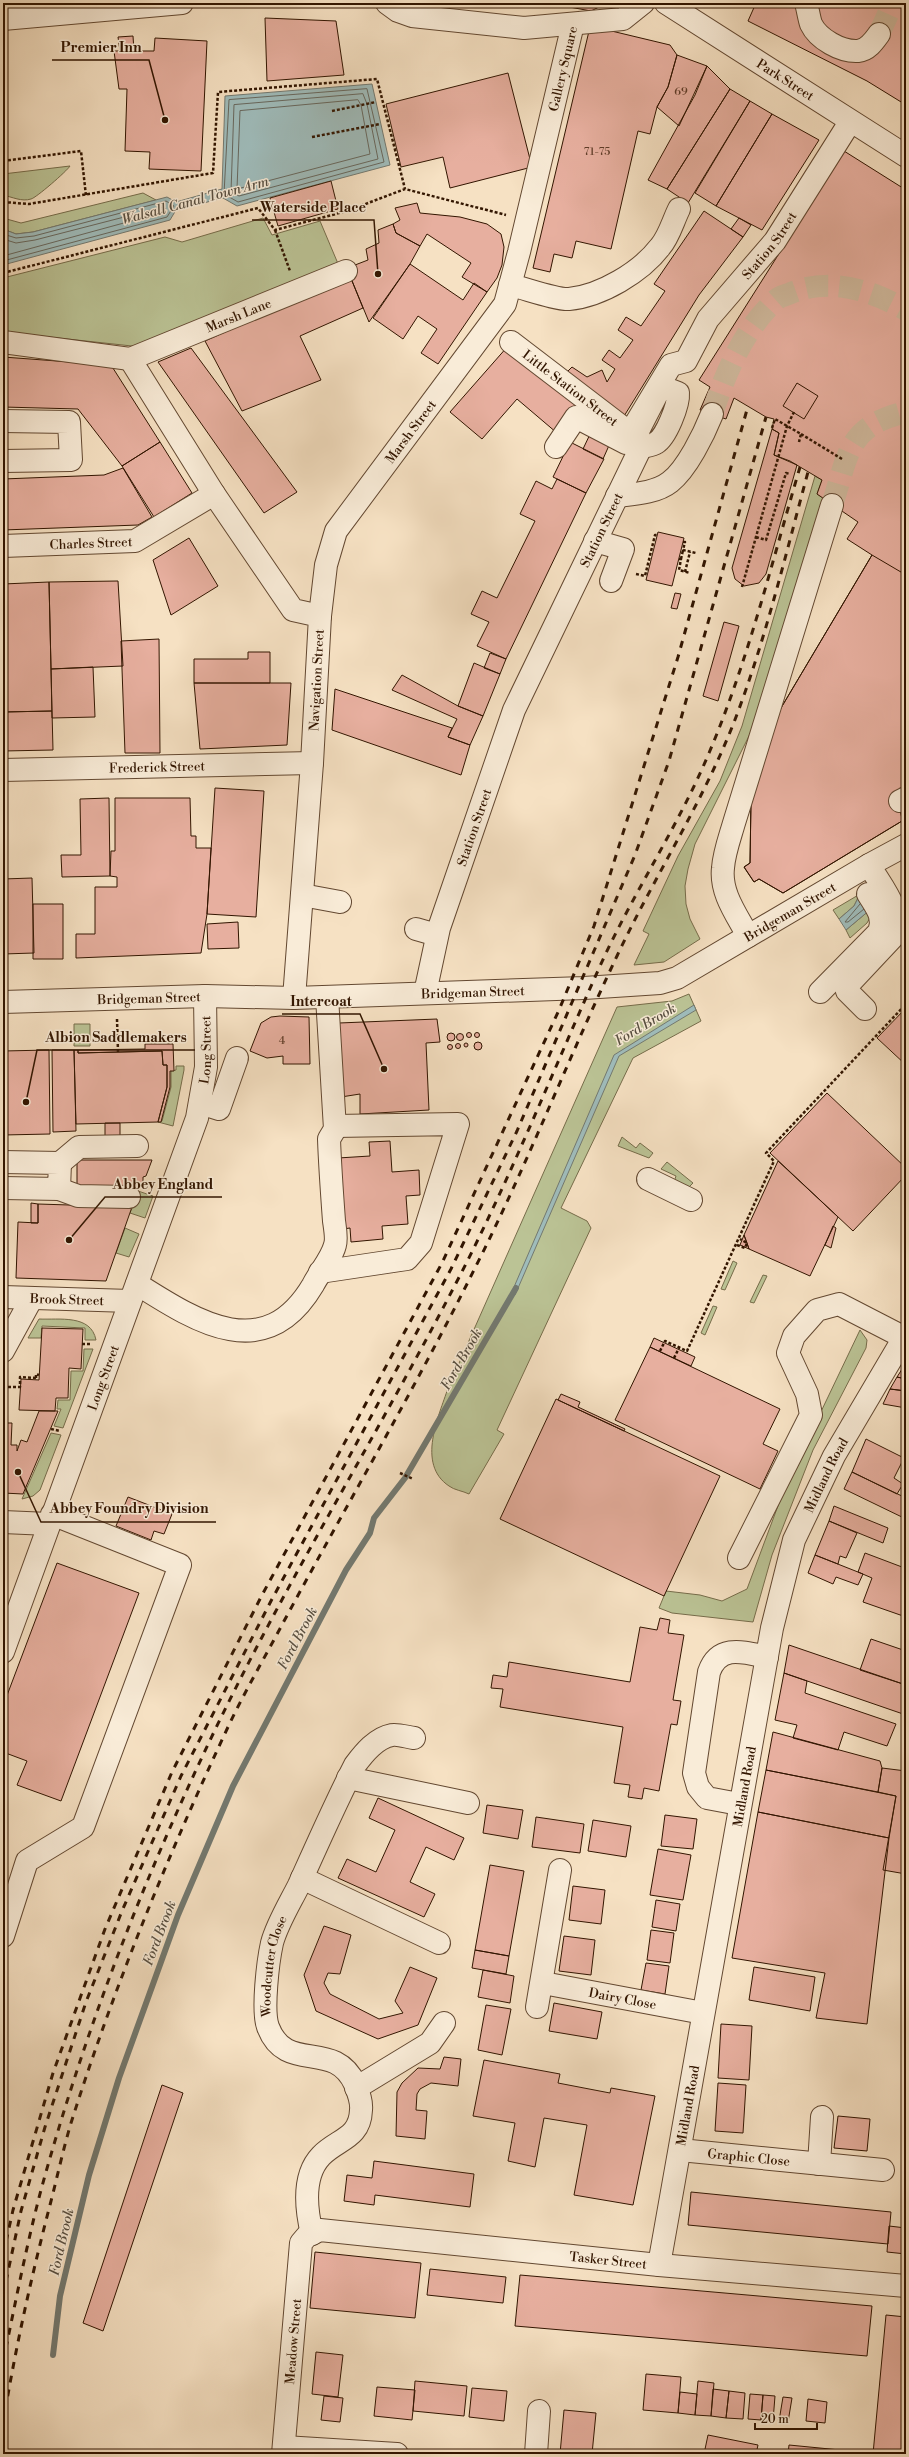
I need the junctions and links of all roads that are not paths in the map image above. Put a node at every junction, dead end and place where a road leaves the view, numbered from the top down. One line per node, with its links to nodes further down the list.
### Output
1 (182, 3): 7 (street)
2 (387, 3): 8 (street, Gallery Square)
3 (644, 3): 8 (street)
4 (666, 3): 10 (street, Park Street)
5 (820, 3): 6 (street)
6 (809, 13): 9 (street)
7 (3, 19)
8 (572, 24): 13 (street, Gallery Square)
9 (879, 34)
10 (850, 122): 11 (street, Park Street); 21 (street, Station Street)
11 (906, 156)
12 (679, 209): 15 (street)
13 (519, 252): 15 (street, Marsh Street)
14 (346, 271): 18 (street, Marsh Lane)
15 (510, 285): 30 (street, Marsh Street)
16 (3, 342): 18 (street)
17 (511, 342): 21 (street, Little Station Street)
18 (130, 359): 24 (street, Navigation Street)
19 (712, 414): 25 (street)
20 (3, 420): 23 (street)
21 (637, 443): 22 (street); 25 (street, Station Street)
22 (556, 447)
23 (3, 460)
24 (214, 494): 28 (street, Charles Street); 30 (street, Navigation Street)
25 (617, 496): 27 (street, Station Street)
26 (832, 505): 39 (street)
27 (595, 541): 29 (street); 38 (street, Station Street)
28 (3, 546)
29 (611, 581)
30 (320, 616): 31 (street, Navigation Street)
31 (318, 753): 32 (street, Frederick Street); 35 (street, Navigation Street)
32 (3, 770)
33 (906, 845): 34 (street, Bridgeman Street)
34 (862, 869): 39 (street, Bridgeman Street); 40 (street); 45 (street)
35 (302, 895): 36 (street); 43 (street, Navigation Street)
36 (340, 902)
37 (416, 929): 38 (street)
38 (437, 935): 41 (street, Station Street)
39 (748, 936): 41 (street, Bridgeman Street)
40 (820, 992)
41 (425, 993): 43 (street, Bridgeman Street)
42 (204, 996): 43 (street, Bridgeman Street); 44 (street, Bridgeman Street); 48 (street, Long Street)
43 (311, 998): 47 (street); 49 (street)
44 (3, 1002)
45 (865, 1009)
46 (237, 1058): 48 (street, Long Street)
47 (316, 1074)
48 (200, 1103): 59 (street, Long Street)
49 (335, 1126): 58 (street); 58 (street)
50 (137, 1146): 52 (street)
51 (3, 1162): 52 (street)
52 (60, 1163): 55 (street)
53 (648, 1179): 57 (street)
54 (3, 1188): 55 (street)
55 (59, 1189): 56 (street)
56 (129, 1197)
57 (691, 1200)
58 (320, 1272): 59 (street)
59 (134, 1293): 61 (street, Brook Street); 64 (street, Long Street)
60 (3, 1297): 61 (street, Brook Street)
61 (32, 1298): 63 (street)
62 (905, 1336): 66 (street); 68 (street, Midland Road)
63 (3, 1351)
64 (50, 1519): 65 (street); 67 (street, Long Street); 75 (street)
65 (3, 1522)
66 (739, 1558)
67 (3, 1652)
68 (767, 1657): 72 (street, Midland Road); 72 (street)
69 (414, 1738): 70 (street, Woodcutter Close)
70 (348, 1778): 71 (street); 74 (street, Woodcutter Close)
71 (468, 1803)
72 (739, 1804): 79 (street, Midland Road)
73 (560, 1870): 77 (street)
74 (302, 1878): 76 (street); 81 (street, Woodcutter Close)
75 (3, 1936)
76 (439, 1944)
77 (543, 1983): 78 (street); 79 (street, Dairy Close)
78 (537, 2007)
79 (703, 2013): 83 (street, Midland Road)
80 (444, 2023): 81 (street)
81 (356, 2088): 86 (street, Woodcutter Close)
82 (822, 2117): 84 (street)
83 (680, 2150): 84 (street, Graphic Close); 87 (street, Midland Road)
84 (819, 2164): 85 (street, Graphic Close)
85 (883, 2170)
86 (312, 2234): 87 (street, Tasker Street); 90 (street, Meadow Street)
87 (659, 2265): 88 (street, Tasker Street)
88 (906, 2286)
89 (539, 2411): 92 (street)
90 (283, 2451): 91 (street)
91 (397, 2454)
92 (536, 2454)

